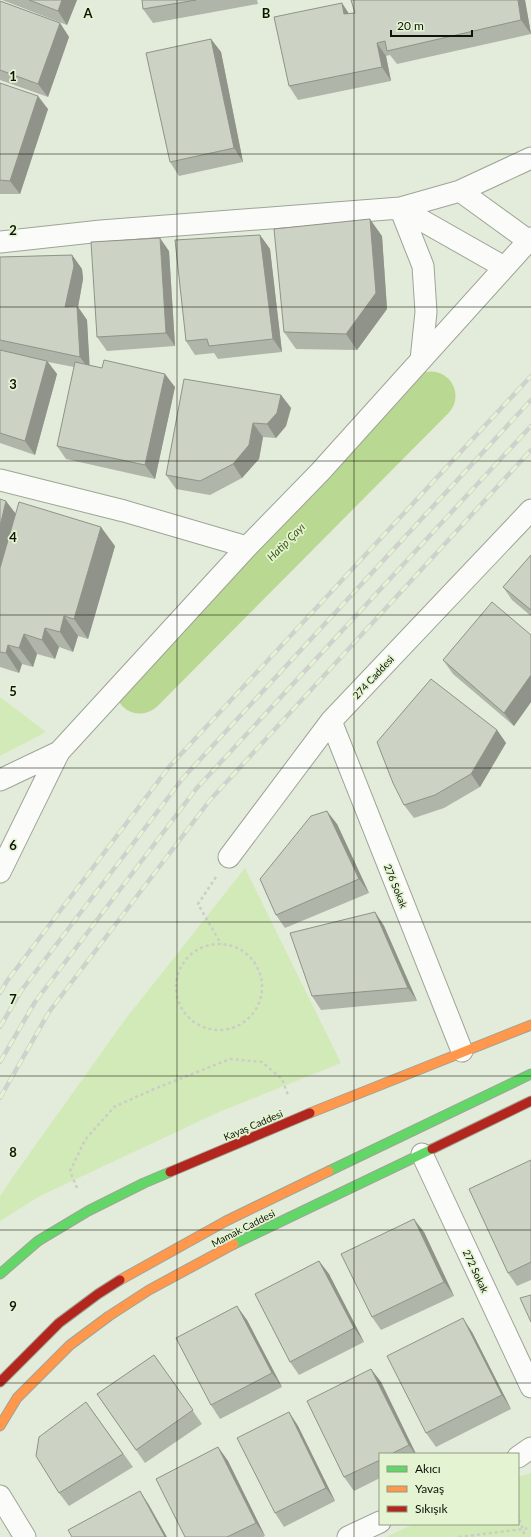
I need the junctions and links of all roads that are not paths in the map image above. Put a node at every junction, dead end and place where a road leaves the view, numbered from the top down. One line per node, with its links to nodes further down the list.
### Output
1 (531, 158): 2 (street)
2 (460, 191): 3 (street); 4 (street)
3 (400, 208): 5 (street); 6 (street); 7 (street)
4 (530, 239): 6 (street)
5 (0, 242)
6 (504, 267): 7 (street)
7 (421, 360): 10 (street)
8 (0, 480): 10 (street)
9 (531, 510): 11 (street, 274 Caddesi)
10 (247, 547): 12 (street)
11 (331, 721): 14 (street, 274 Caddesi); 17 (street, 276 Sokak)
12 (60, 752): 13 (street); 15 (street)
13 (0, 780)
14 (229, 857)
15 (0, 872)
16 (531, 1024): 17 (main road, Kayaş Caddesi)
17 (462, 1051): 21 (main road, Kayaş Caddesi)
18 (531, 1074): 22 (main road, Mamak Caddesi)
19 (531, 1101): 20 (main road, Mamak Caddesi)
20 (422, 1154): 23 (street, 272 Sokak); 24 (main road, Mamak Caddesi)
21 (0, 1274)
22 (0, 1382)
23 (531, 1387)
24 (0, 1426)
25 (531, 1448): 26 (street)
26 (519, 1456)
27 (0, 1496): 29 (street)
28 (379, 1522): 30 (street)
29 (25, 1537)
30 (348, 1537)

